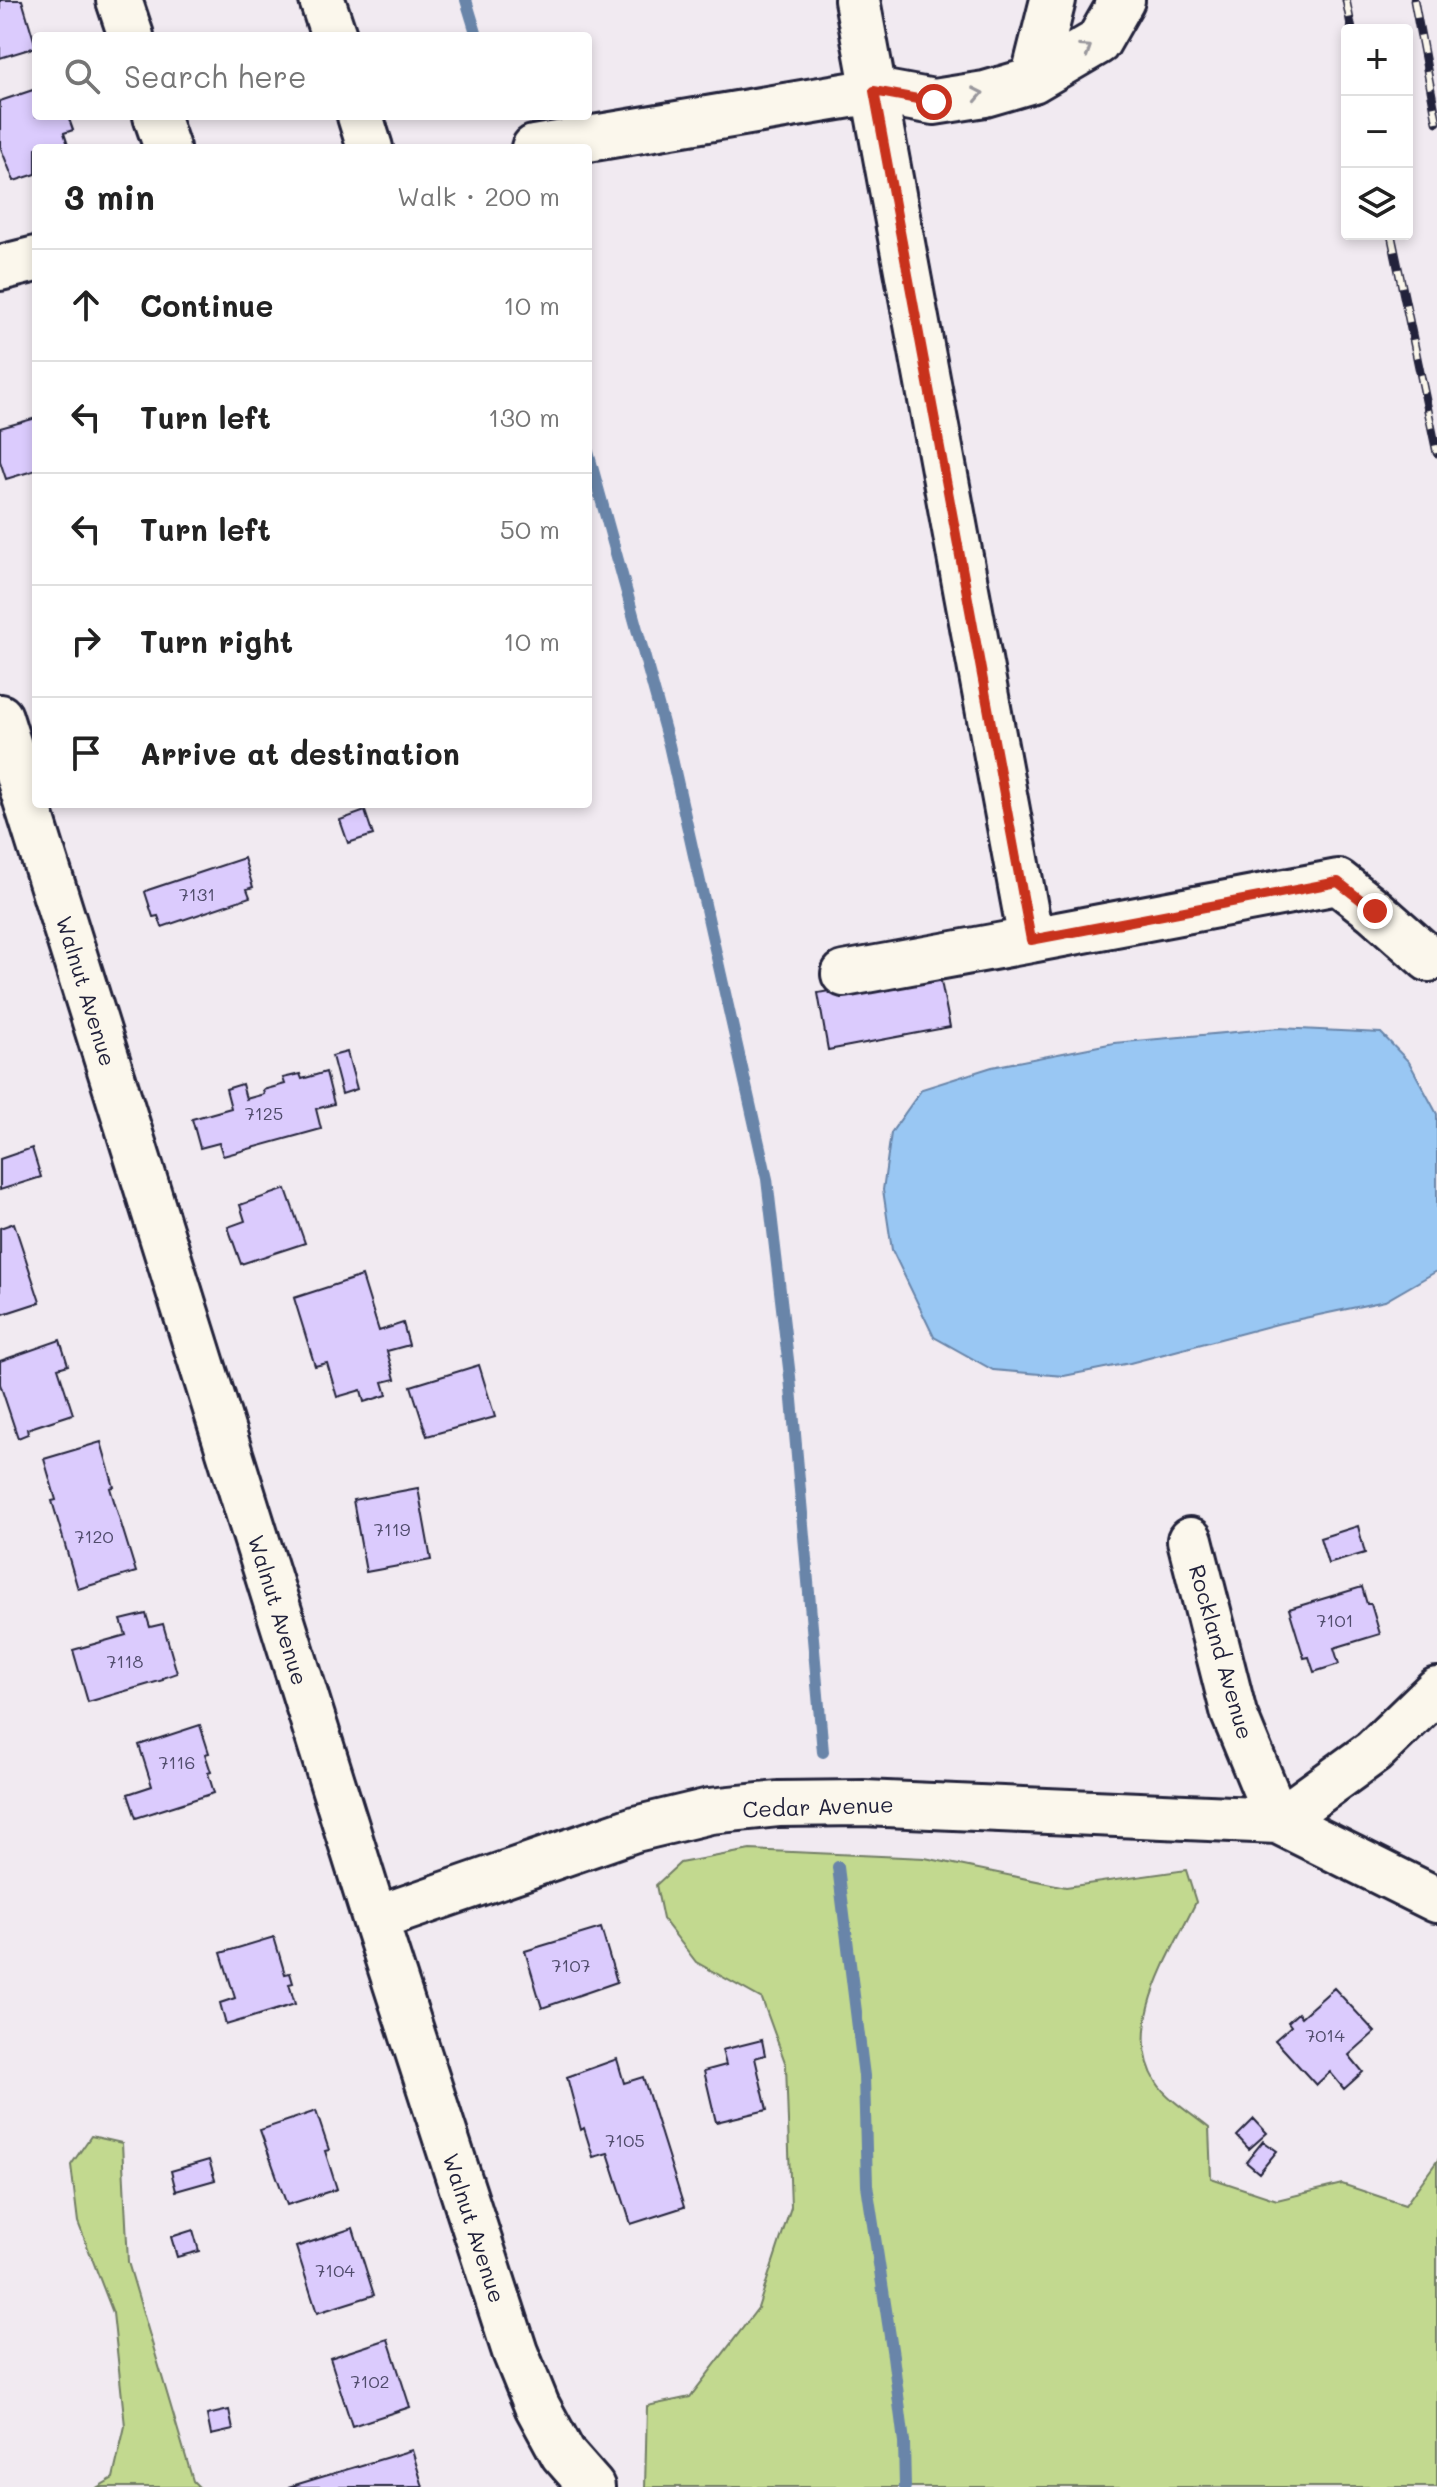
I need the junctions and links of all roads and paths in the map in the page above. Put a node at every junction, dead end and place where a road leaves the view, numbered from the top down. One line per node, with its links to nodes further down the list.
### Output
1 (119, 0): 6 (street)
2 (322, 0): 7 (street)
3 (857, 0): 9 (street)
4 (1053, 0): 8 (street)
5 (1122, 0): 8 (street, one-way to 5)
6 (130, 32)
7 (333, 32)
8 (1033, 80): 9 (street, one-way to 8)
9 (874, 91): 14 (street); 18 (street)
10 (157, 120): 12 (street)
11 (361, 120): 13 (street)
12 (166, 144)
13 (369, 144)
14 (558, 144)
15 (32, 260): 16 (street)
16 (0, 268)
17 (0, 717): 25 (street, Walnut Avenue)
18 (1031, 940): 19 (street); 20 (street)
19 (1429, 959)
20 (844, 974)
21 (1190, 1540): 23 (street, Rockland Avenue)
22 (1437, 1690): 23 (street)
23 (1278, 1821): 24 (street); 25 (street, Cedar Avenue)
24 (1437, 1900)
25 (375, 1919): 26 (street, Walnut Avenue)
26 (592, 2487)

